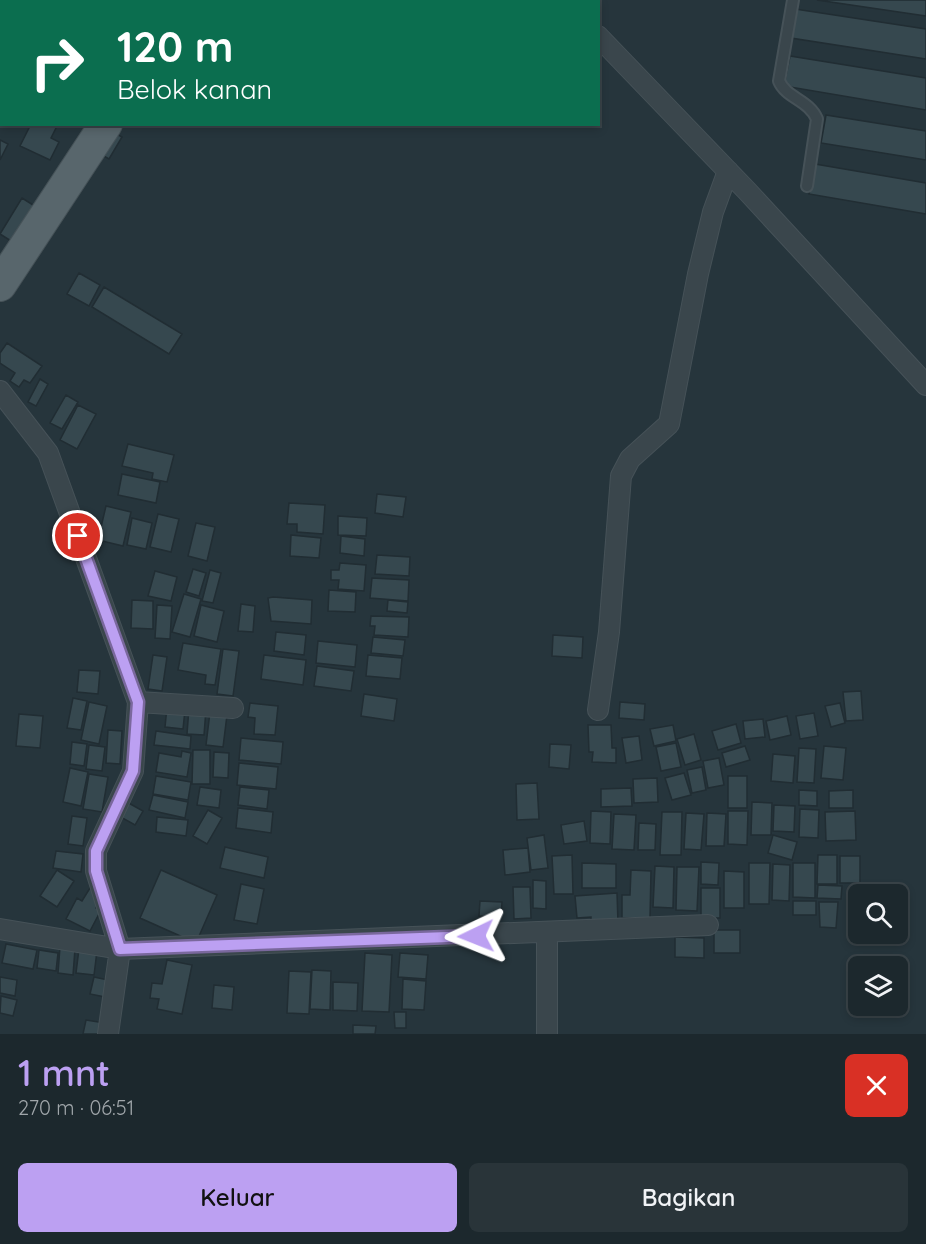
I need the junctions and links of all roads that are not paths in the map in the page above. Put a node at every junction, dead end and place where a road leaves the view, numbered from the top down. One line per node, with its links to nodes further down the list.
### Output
1 (793, 0): 5 (lane)
2 (600, 38): 4 (street)
3 (105, 126): 6 (main road)
4 (728, 171): 7 (street); 11 (street)
5 (807, 186)
6 (0, 285)
7 (926, 385)
8 (0, 391): 9 (street)
9 (138, 702): 10 (street); 15 (street)
10 (233, 708)
11 (598, 710)
12 (708, 925): 14 (street)
13 (0, 929): 15 (street)
14 (548, 933): 15 (street); 17 (street)
15 (120, 949): 16 (street)
16 (108, 1034)
17 (547, 1034)

